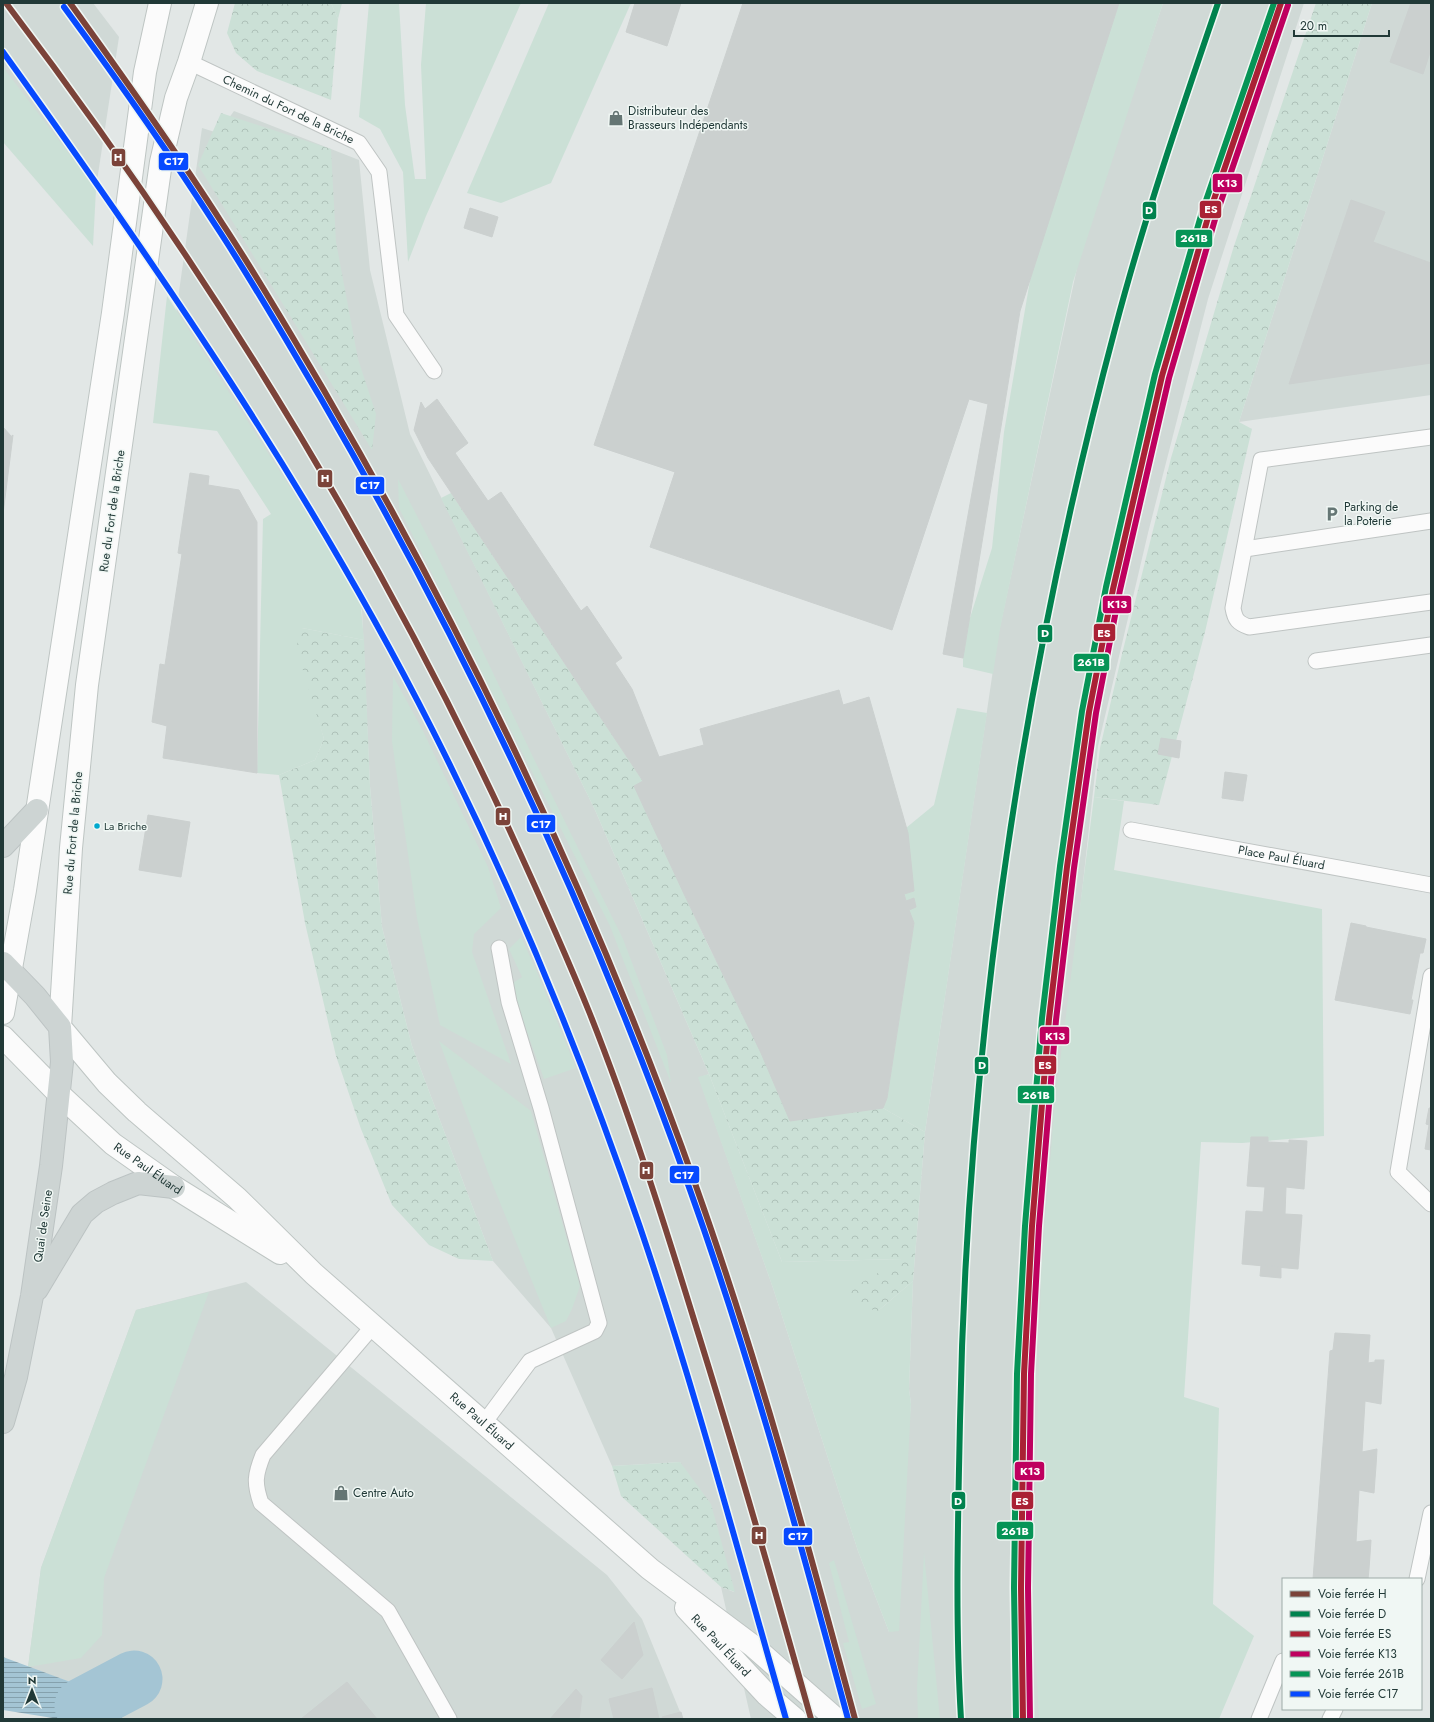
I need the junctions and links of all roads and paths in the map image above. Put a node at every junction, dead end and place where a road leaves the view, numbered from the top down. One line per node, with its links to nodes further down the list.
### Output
1 (160, 3): 11 (main road)
2 (207, 3): 3 (main road, Rue du Fort de la Briche)
3 (189, 62): 4 (lane, Chemin du Fort de la Briche); 19 (main road, Rue du Fort de la Briche)
4 (434, 371)
5 (1431, 437): 7 (lane)
6 (1431, 521): 7 (lane)
7 (1244, 549): 8 (lane)
8 (1431, 602)
9 (1431, 645): 10 (lane)
10 (1316, 661)
11 (37, 810): 13 (main road); 16 (main road)
12 (1131, 830): 14 (lane, Place Paul Éluard)
13 (3, 846)
14 (1431, 885)
15 (499, 948): 28 (lane)
16 (7, 967): 18 (main road); 19 (main road)
17 (1431, 976): 23 (lane)
18 (3, 1012)
19 (60, 1027): 21 (main road, Quai de Seine); 24 (main road, Rue Paul Éluard)
20 (3, 1037): 21 (main road, Rue Paul Éluard)
21 (60, 1094): 22 (main road, Rue Paul Éluard); 25 (main road, Quai de Seine)
22 (174, 1187): 24 (main road, Rue Paul Éluard); 25 (main road)
23 (1431, 1204)
24 (314, 1274): 26 (main road, Rue Paul Éluard)
25 (32, 1296): 27 (main road, Quai de Seine)
26 (373, 1326): 28 (main road, Rue Paul Éluard); 33 (lane)
27 (3, 1422)
28 (484, 1423): 30 (main road, Rue Paul Éluard)
29 (1431, 1513): 31 (lane)
30 (650, 1569): 34 (main road, Rue Paul Éluard); 35 (main road, Rue Paul Éluard)
31 (1417, 1578)
32 (1282, 1662): 36 (lane)
33 (449, 1719)
34 (795, 1719)
35 (836, 1719)
36 (1259, 1719)

